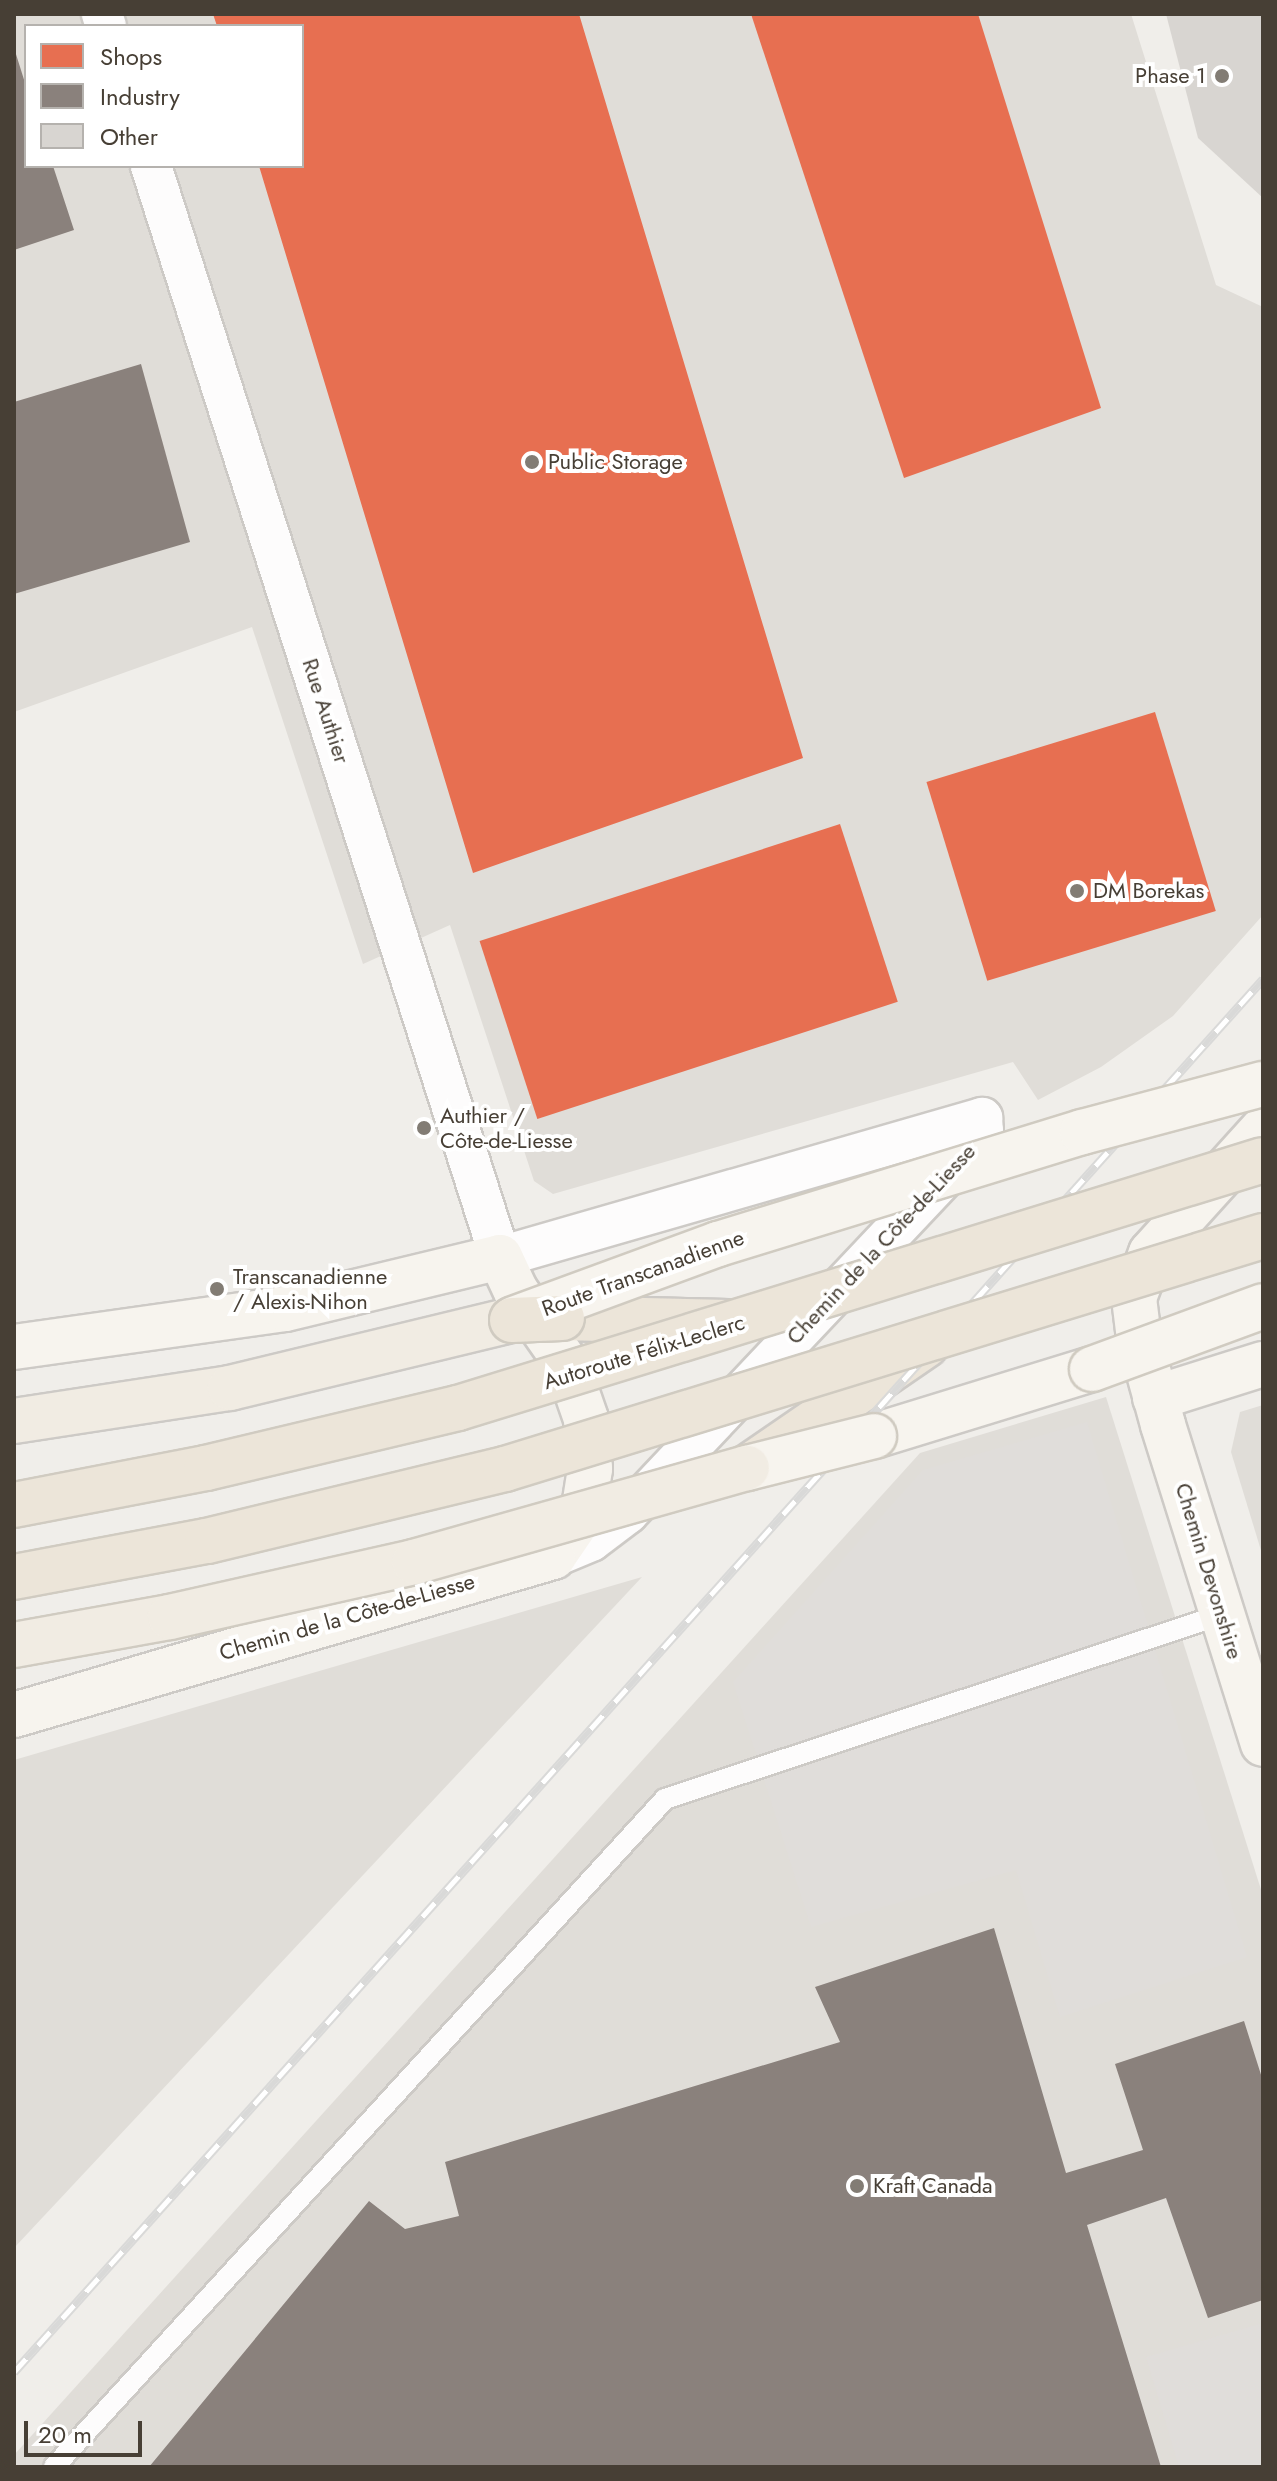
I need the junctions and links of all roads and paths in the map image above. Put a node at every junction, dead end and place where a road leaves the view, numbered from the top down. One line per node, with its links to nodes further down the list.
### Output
1 (152, 168): 8 (street, Rue Authier)
2 (1263, 1084): 10 (street, Route Transcanadienne, bridge)
3 (1263, 1129): 15 (street, Chemin Devonshire)
4 (924, 1134): 6 (street); 6 (street, Chemin de la Côte-de-Liesse); 8 (street, Chemin de la Côte-de-Liesse)
5 (1263, 1160): 11 (highway, Autoroute Félix-Leclerc, bridge)
6 (954, 1167): 19 (street, Chemin de la Côte-de-Liesse)
7 (1263, 1236): 12 (highway, bridge)
8 (500, 1257): 13 (street, Chemin de la Côte-de-Liesse); 19 (street)
9 (1263, 1306): 17 (street, bridge)
10 (512, 1320): 11 (highway, bridge); 16 (main road, Route Transcanadienne)
11 (741, 1322): 18 (highway, Autoroute Félix-Leclerc, bridge)
12 (941, 1335): 17 (highway, bridge); 20 (highway, bridge)
13 (14, 1347)
14 (1263, 1364): 15 (street)
15 (1155, 1398): 21 (street, Chemin Devonshire)
16 (14, 1421)
17 (747, 1468): 22 (main road, bridge)
18 (14, 1505)
19 (553, 1557): 23 (street, Chemin de la Côte-de-Liesse)
20 (14, 1577)
21 (1223, 1614): 24 (street, Chemin Devonshire); 25 (lane)
22 (14, 1645)
23 (14, 1715)
24 (1263, 1744)
25 (54, 2467)

